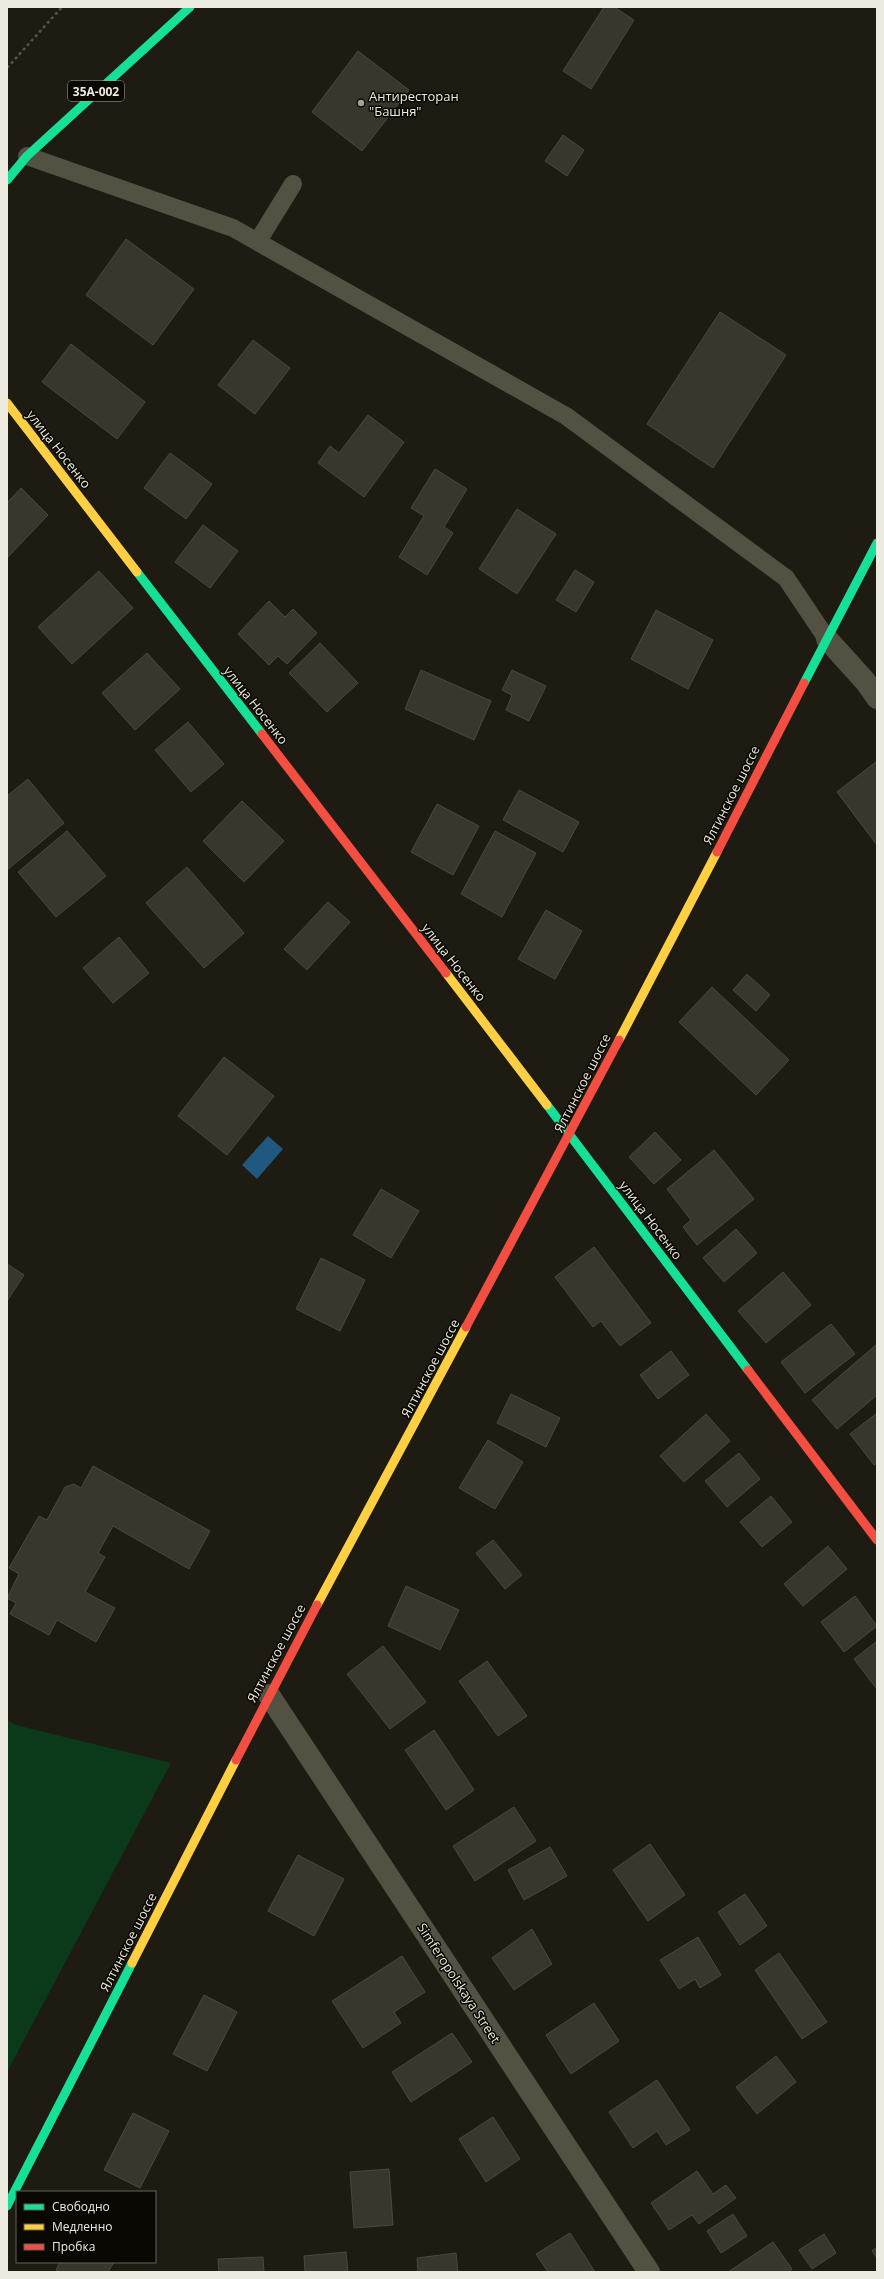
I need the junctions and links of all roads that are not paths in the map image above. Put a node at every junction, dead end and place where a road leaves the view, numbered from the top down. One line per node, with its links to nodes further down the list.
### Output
1 (190, 7): 2 (street, 35А-002)
2 (27, 156): 3 (street, 35А-002); 5 (lane)
3 (7, 180)
4 (293, 184): 5 (lane)
5 (258, 241): 8 (lane)
6 (7, 403): 10 (street, улица Носенко)
7 (877, 543): 8 (street, Ялтинское шоссе)
8 (826, 639): 9 (street); 10 (street, Ялтинское шоссе)
9 (873, 685)
10 (570, 1134): 11 (street, улица Носенко); 12 (street, Ялтинское шоссе)
11 (877, 1540)
12 (268, 1695): 13 (street, Ялтинское шоссе); 14 (street, Simferopolskaya Street)
13 (7, 2206)
14 (650, 2272)

